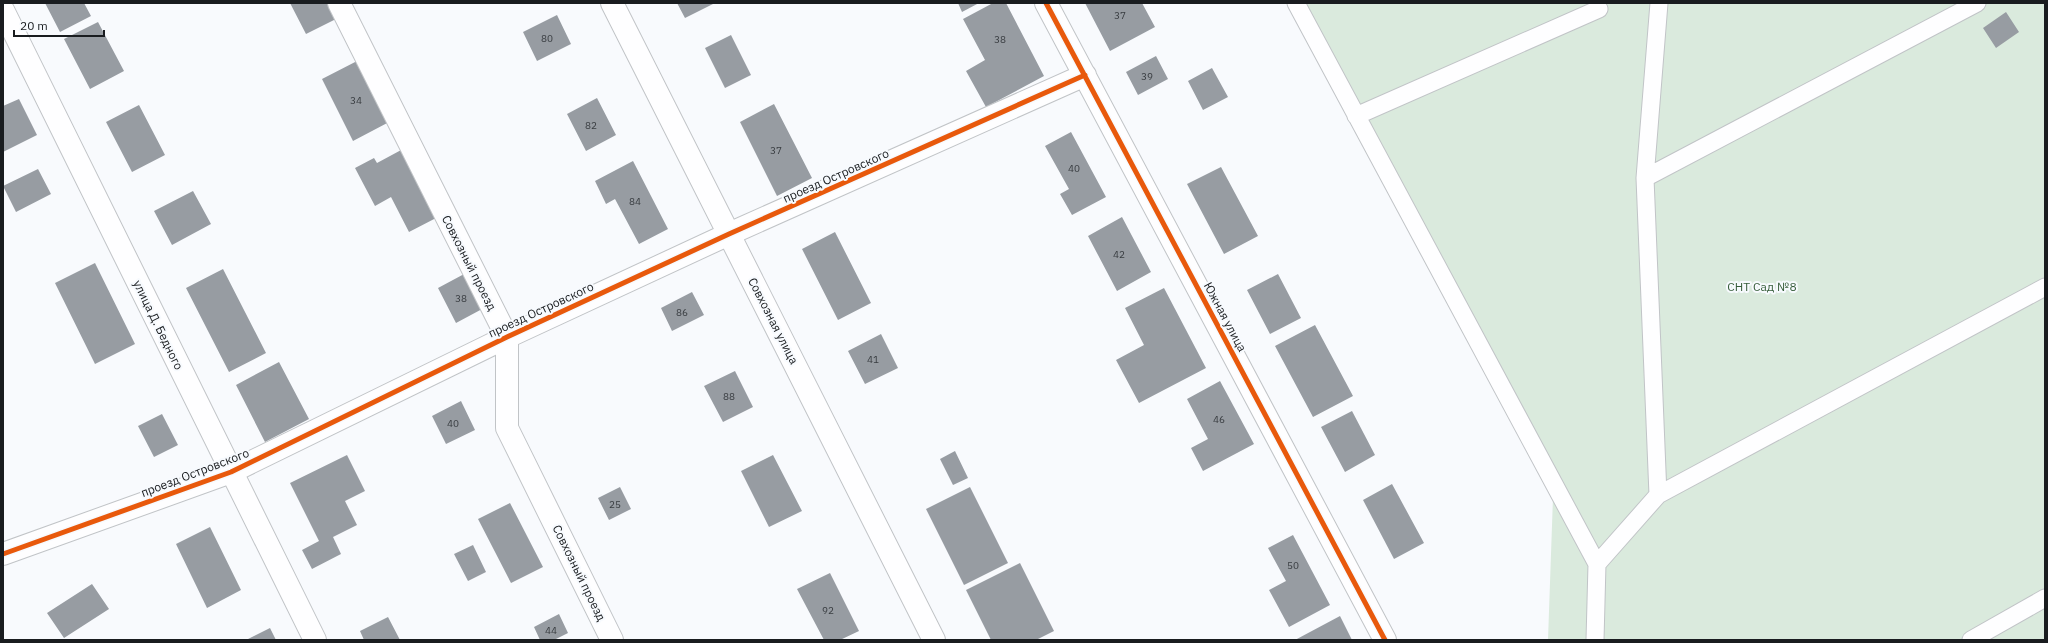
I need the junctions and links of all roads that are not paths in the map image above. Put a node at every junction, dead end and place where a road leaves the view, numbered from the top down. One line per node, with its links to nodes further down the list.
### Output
1 (339, 3): 14 (street, Совхозный проезд)
2 (612, 3): 12 (street, Совхозная улица)
3 (1046, 3): 9 (street, Южная улица)
4 (1296, 3): 10 (lane)
5 (1659, 3): 11 (lane)
6 (1977, 3): 11 (lane)
7 (1598, 9): 10 (lane)
8 (3, 10): 15 (street, улица Д. Бедного)
9 (1085, 75): 12 (street, проезд Островского); 23 (street, Южная улица)
10 (1356, 116): 18 (lane)
11 (1645, 178): 16 (lane)
12 (729, 234): 14 (street, проезд Островского); 22 (street, Совхозная улица)
13 (2045, 287): 16 (lane)
14 (507, 337): 15 (street, проезд Островского); 21 (street, Совхозный проезд)
15 (231, 472): 17 (street, проезд Островского); 20 (street, улица Д. Бедного)
16 (1658, 495): 18 (lane)
17 (3, 554)
18 (1597, 564): 24 (lane)
19 (2045, 598): 25 (lane)
20 (315, 640)
21 (612, 640)
22 (934, 640)
23 (1386, 640)
24 (1595, 640)
25 (1971, 640)

